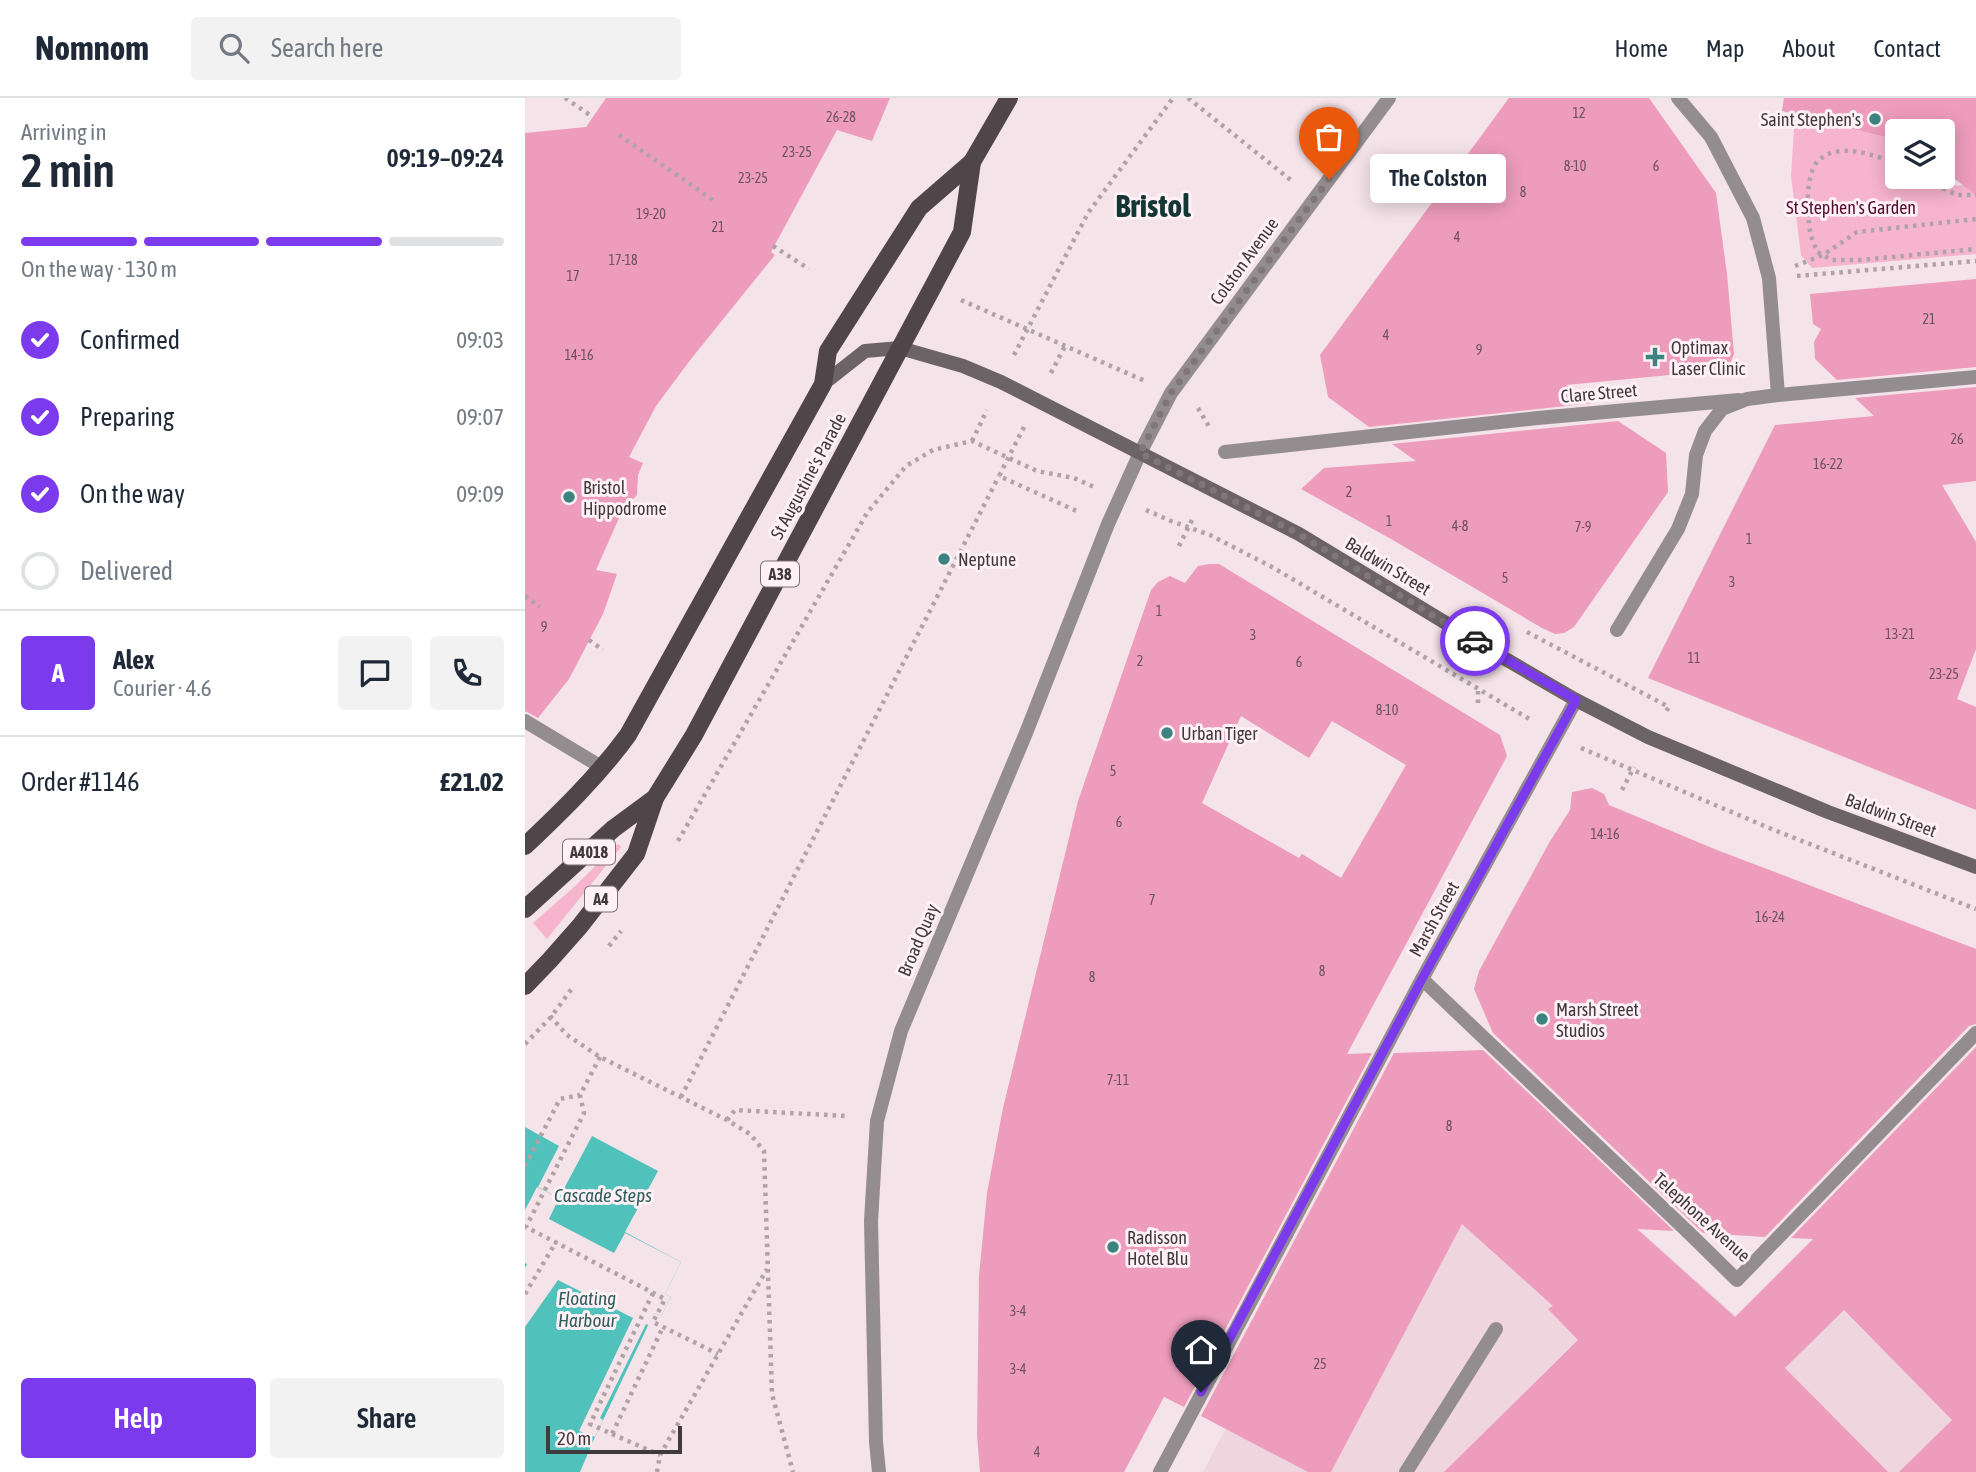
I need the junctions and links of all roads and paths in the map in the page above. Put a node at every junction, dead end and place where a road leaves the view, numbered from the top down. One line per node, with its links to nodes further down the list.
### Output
1 (565, 98): 7 (path)
2 (1009, 98): 10 (main road, St Augustine's Parade / A38)
3 (1173, 98): 23 (path)
4 (1188, 98): 13 (path)
5 (1389, 98): 13 (street, Colston Avenue)
6 (1678, 98): 21 (street)
7 (593, 117)
8 (619, 135): 14 (path)
9 (1885, 159): 18 (path)
10 (972, 162): 25 (main road, St Augustine's Parade / A38); 29 (main road, St Augustine's Parade / A38)
11 (1945, 189): 12 (path)
12 (1976, 195)
13 (1314, 199): 37 (street, Colston Avenue)
14 (713, 201)
15 (1976, 219): 18 (path)
16 (773, 246): 20 (path)
17 (1976, 249): 18 (path)
18 (1823, 255): 21 (path)
19 (1976, 261): 21 (path)
20 (809, 269)
21 (1769, 278): 31 (street)
22 (954, 296): 23 (path)
23 (1027, 328): 24 (path); 26 (path)
24 (1065, 346): 27 (path); 30 (path)
25 (900, 348): 29 (main road, Baldwin Street); 37 (main road, Baldwin Street); 53 (main road, St Augustine's Parade / A38)
26 (1012, 359)
27 (1049, 377)
28 (1976, 377): 31 (street, Clare Street)
29 (823, 384): 51 (main road, St Augustine's Parade / A38)
30 (1153, 384)
31 (1778, 395): 32 (street, Clare Street)
32 (1747, 399): 36 (street, Clare Street); 46 (street)
33 (989, 407): 35 (path)
34 (1025, 424): 38 (path)
35 (972, 441): 38 (path); 55 (path)
36 (1225, 452)
37 (1140, 453): 49 (main road, Baldwin Street); 83 (street, Broad Quay)
38 (1008, 458): 39 (path); 40 (path)
39 (999, 476): 42 (path); 68 (path)
40 (1097, 488)
41 (1198, 506): 43 (path)
42 (1086, 515)
43 (1179, 546)
44 (525, 597): 45 (path)
45 (540, 607)
46 (1617, 630): 49 (path)
47 (589, 640): 48 (path)
48 (603, 650)
49 (1576, 700): 56 (main road, Baldwin Street); 60 (street, Marsh Street)
50 (525, 721): 52 (street)
51 (628, 735): 52 (main road, St Augustine's Parade / A4018)
52 (603, 768): 54 (main road, St Augustine's Parade / A4018)
53 (655, 798): 57 (main road, St Augustine's Parade / A4018); 62 (main road, A4)
54 (525, 846)
55 (672, 851)
56 (1976, 867)
57 (525, 909)
58 (623, 928): 59 (path)
59 (608, 948)
60 (1422, 979): 64 (street, Telephone Avenue); 84 (street, Marsh Street)
61 (575, 984): 63 (path)
62 (525, 986)
63 (551, 1017): 65 (path); 66 (path)
64 (1976, 1033)
65 (525, 1042)
66 (600, 1057): 67 (path); 68 (path)
67 (580, 1095): 71 (path); 72 (path)
68 (681, 1097): 70 (path)
69 (851, 1116): 70 (path)
70 (727, 1120): 73 (path)
71 (525, 1166)
72 (556, 1242): 74 (path); 75 (path)
73 (768, 1269): 78 (path); 82 (path)
74 (653, 1293): 76 (path); 79 (path)
75 (525, 1294)
76 (663, 1327): 78 (path); 79 (path)
77 (1496, 1329): 85 (street)
78 (718, 1354): 80 (path)
79 (612, 1434): 80 (path)
80 (660, 1455): 81 (path)
81 (657, 1472)
82 (793, 1472)
83 (879, 1472)
84 (1160, 1472)
85 (1406, 1472)

